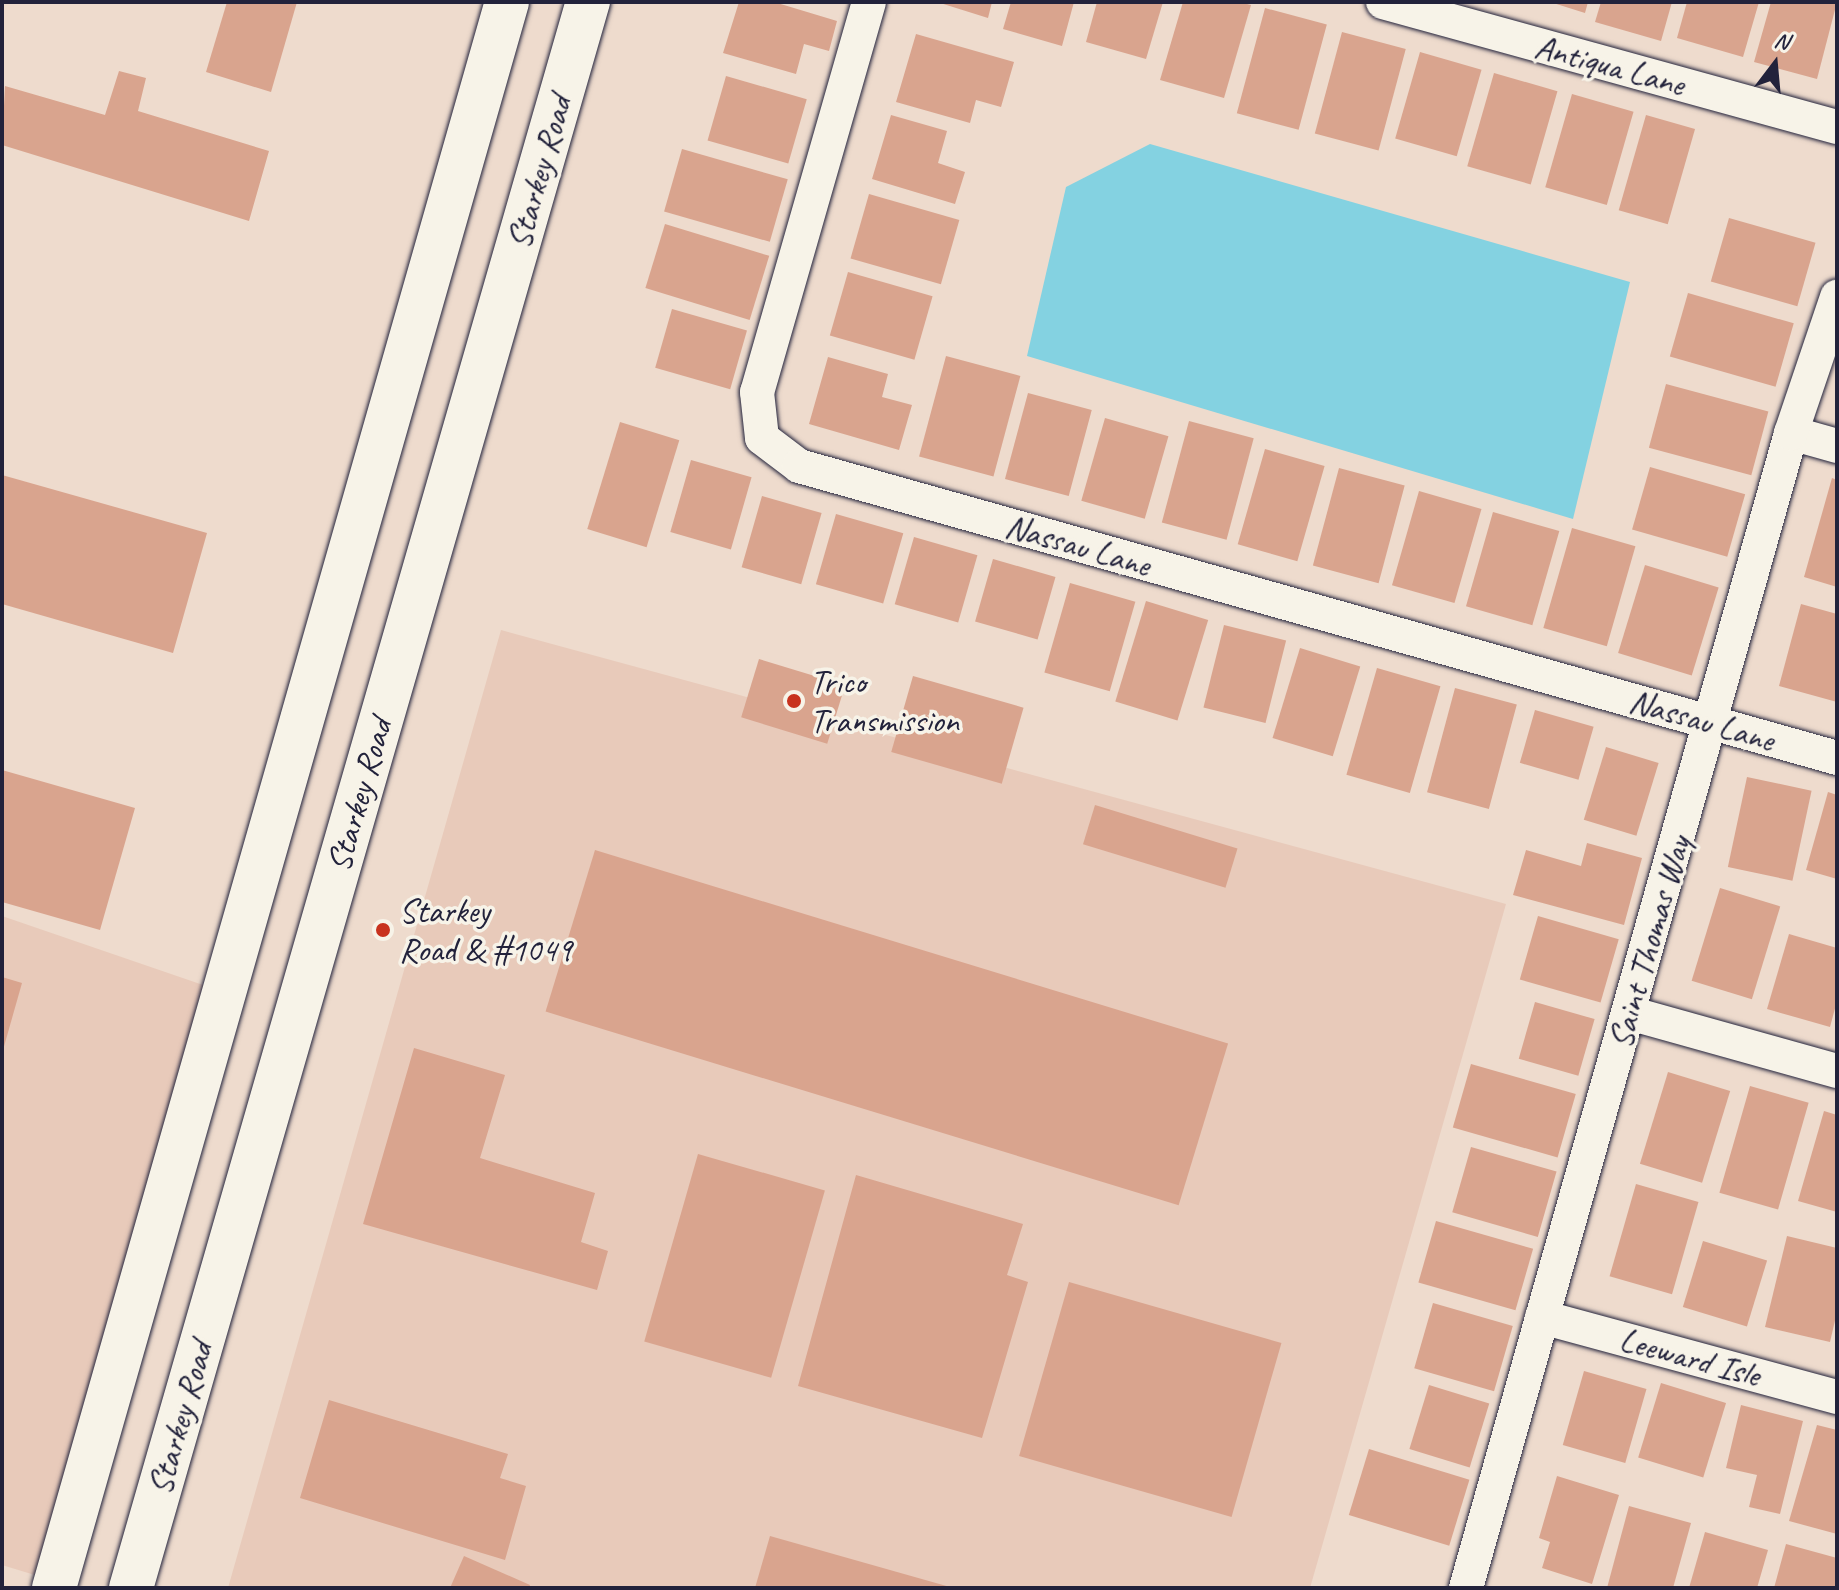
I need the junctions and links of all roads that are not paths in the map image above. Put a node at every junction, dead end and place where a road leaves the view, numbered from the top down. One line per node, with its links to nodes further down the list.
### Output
1 (507, 2): 15 (main road)
2 (588, 2): 16 (main road, Starkey Road)
3 (869, 2): 9 (street, Nassau Lane)
4 (1383, 2): 5 (street, Antiqua Lane)
5 (1837, 127)
6 (1837, 297): 7 (street, Saint Thomas Way)
7 (1791, 433): 8 (street); 9 (street, Saint Thomas Way)
8 (1837, 446)
9 (1710, 722): 10 (street, Nassau Lane); 11 (street, Saint Thomas Way)
10 (1837, 758)
11 (1629, 1013): 12 (street); 13 (street, Saint Thomas Way)
12 (1837, 1071)
13 (1542, 1317): 14 (street, Leeward Isle); 17 (street, Saint Thomas Way)
14 (1837, 1397)
15 (54, 1588)
16 (131, 1588)
17 (1466, 1588)

